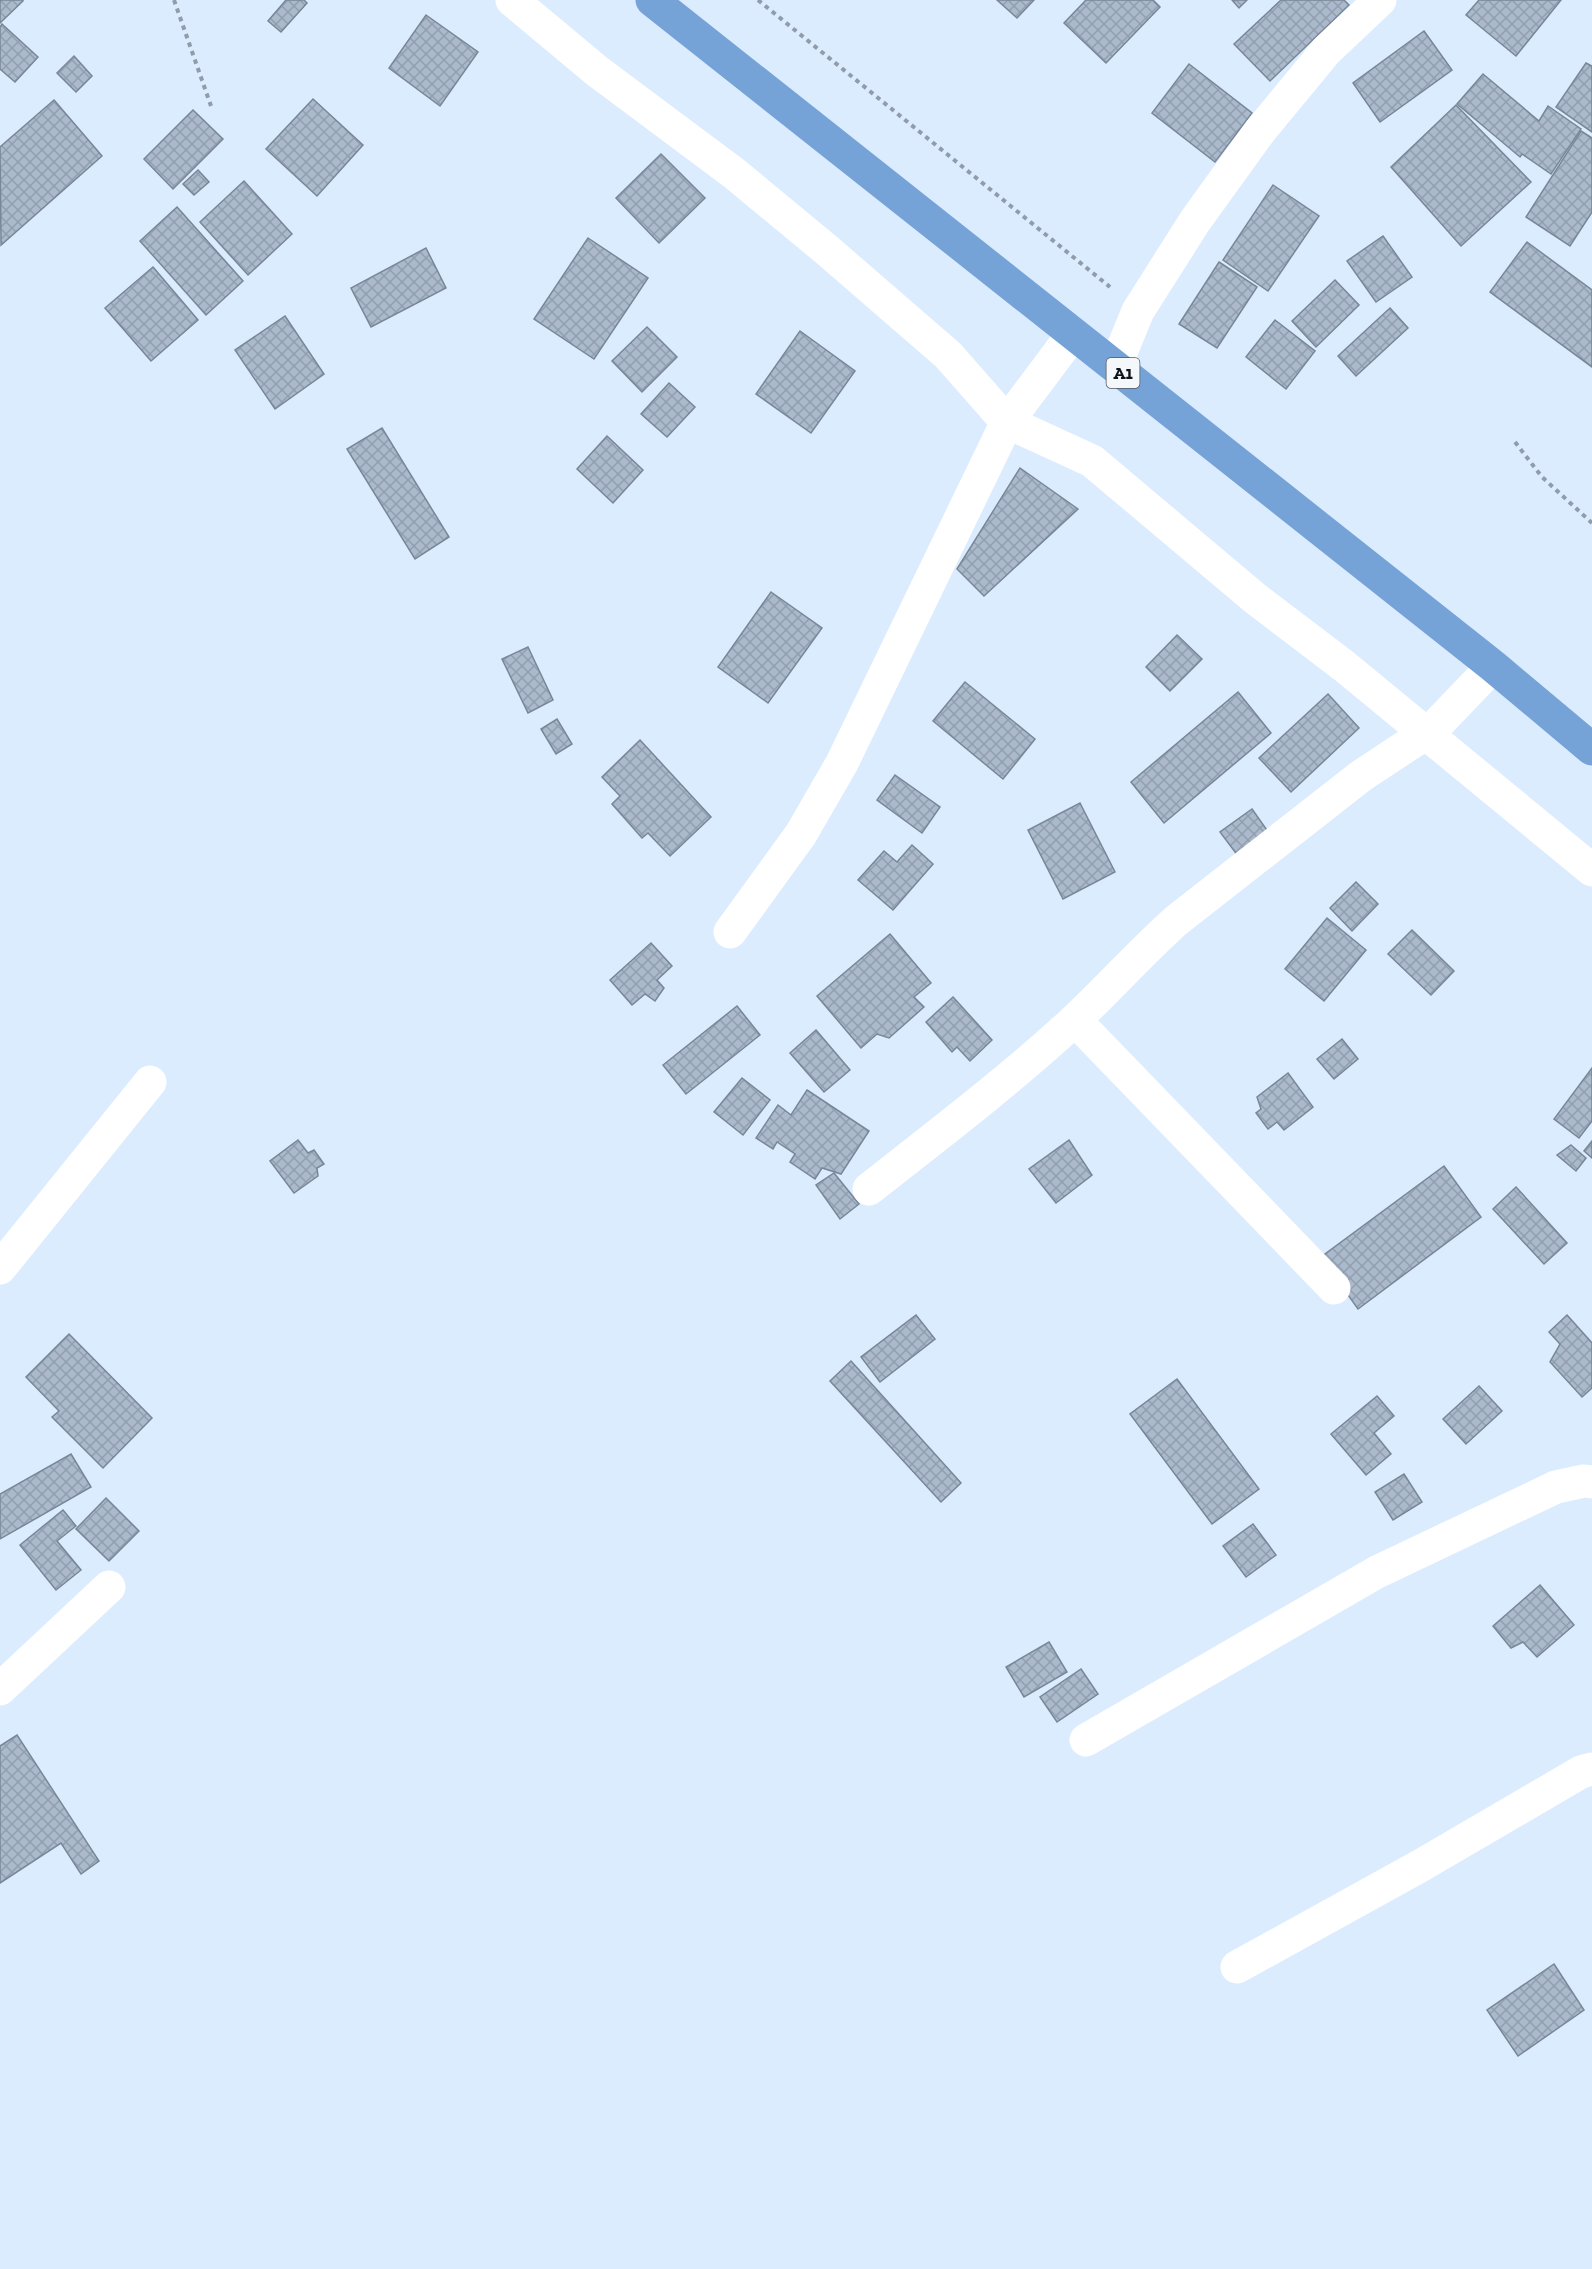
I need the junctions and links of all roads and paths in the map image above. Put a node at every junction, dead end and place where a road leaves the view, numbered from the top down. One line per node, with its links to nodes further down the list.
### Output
1 (174, 0): 6 (path)
2 (512, 0): 10 (street)
3 (652, 0): 8 (highway, A1)
4 (758, 0): 7 (path)
5 (1380, 0): 7 (street)
6 (211, 106)
7 (1138, 311): 9 (street)
8 (1073, 334): 9 (highway, A1); 10 (street)
9 (1115, 367): 13 (highway, A1)
10 (1007, 422): 14 (street); 17 (street)
11 (1515, 442): 12 (path)
12 (1592, 523)
13 (1493, 666): 14 (street); 15 (highway, A1)
14 (1427, 735): 16 (street); 18 (street)
15 (1592, 749)
16 (1592, 870)
17 (730, 932)
18 (1075, 1020): 20 (street); 22 (street)
19 (150, 1082): 21 (street)
20 (869, 1189)
21 (0, 1268)
22 (1334, 1288)
23 (1592, 1482): 26 (street)
24 (109, 1587): 25 (street)
25 (0, 1689)
26 (1086, 1740)
27 (1592, 1769): 28 (street)
28 (1237, 1967)

